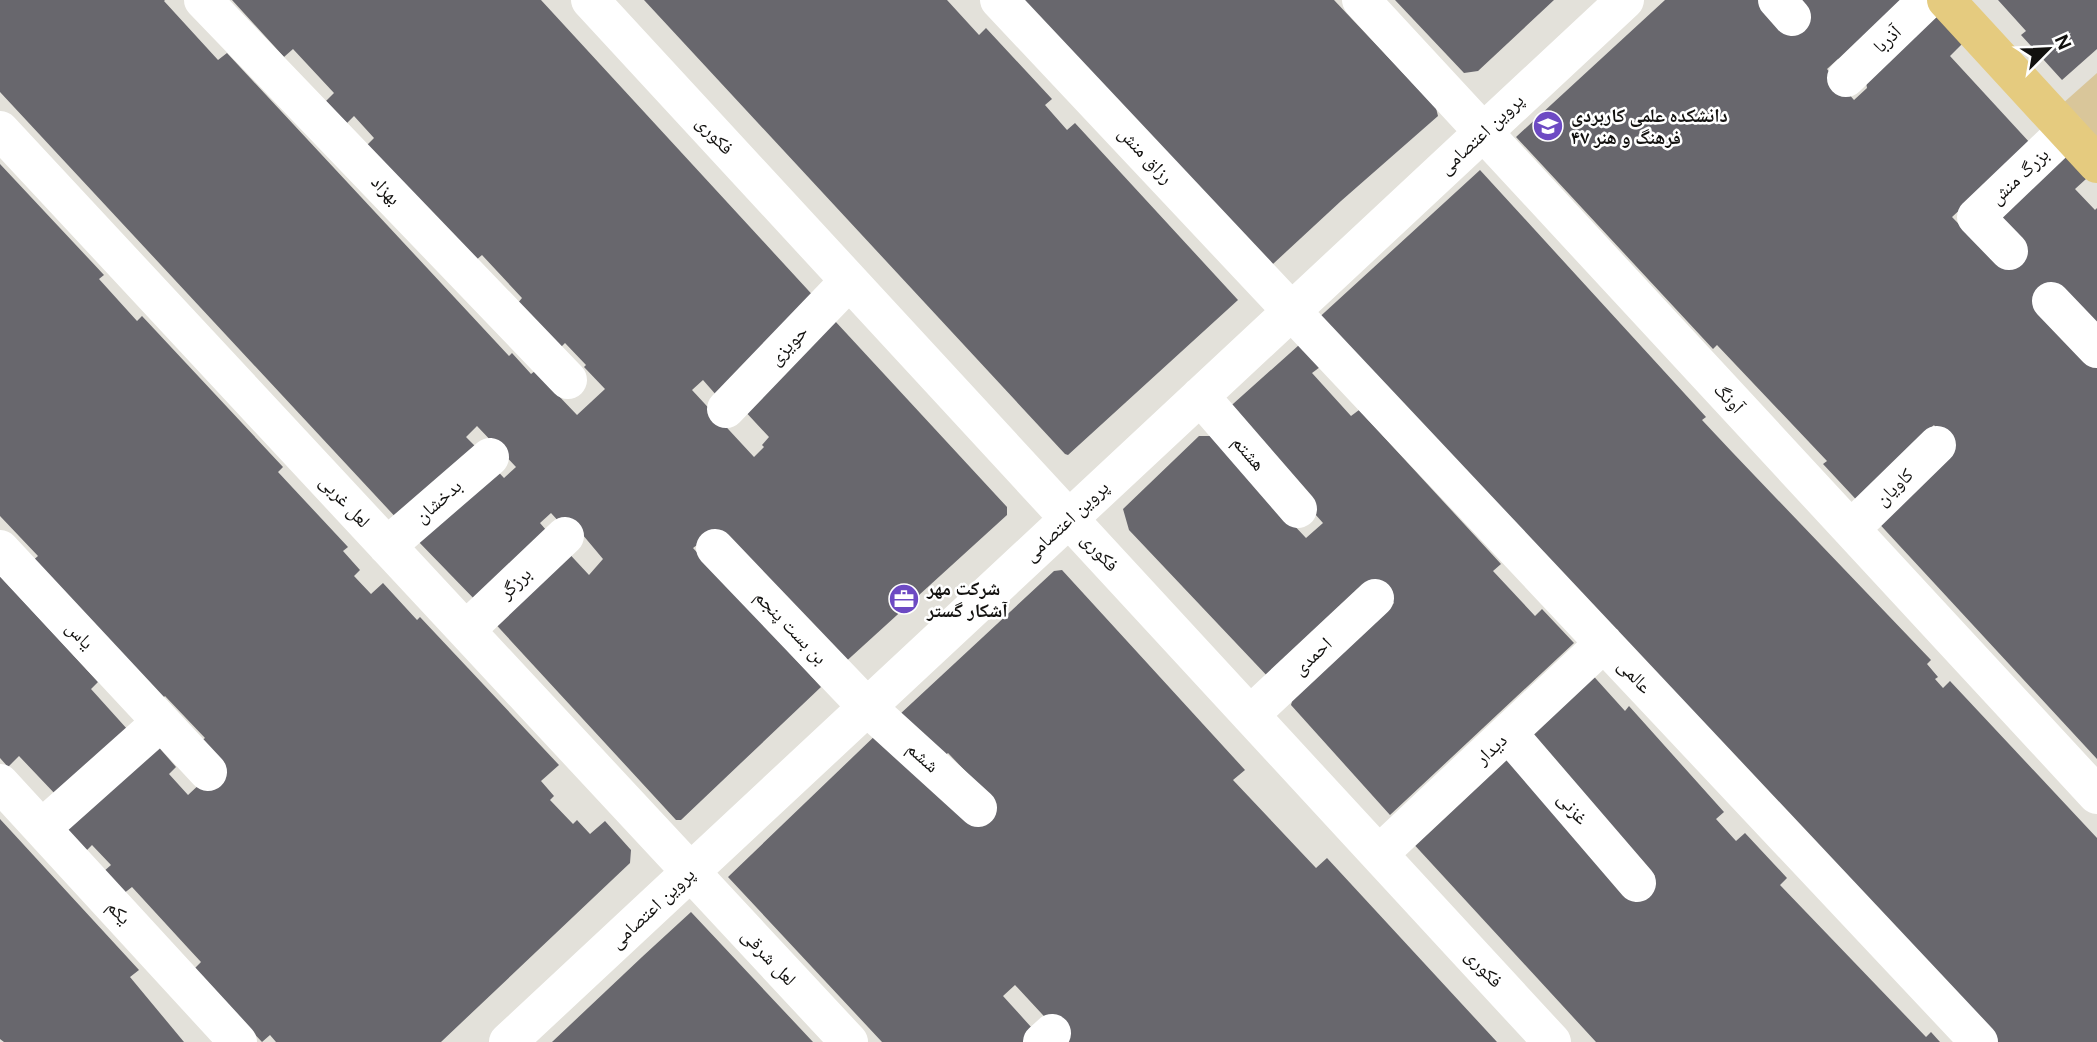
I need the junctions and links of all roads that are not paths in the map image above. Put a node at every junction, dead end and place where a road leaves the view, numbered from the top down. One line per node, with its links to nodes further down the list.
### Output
1 (203, 0): 18 (street, بهزاد)
2 (590, 0): 14 (street, فکوری)
3 (999, 0): 16 (street, رزاق منش)
4 (1361, 0): 11 (street, آونگ)
5 (1625, 0): 11 (street, پروین اعتصامی)
6 (1927, 0): 8 (street, آذربا)
7 (1946, 0): 10 (main road)
8 (1846, 78)
9 (0, 130): 27 (street, لعل غربی)
10 (2066, 131): 12 (main road); 13 (street, بزرگ منش)
11 (1483, 132): 16 (street, پروین اعتصامی); 25 (street, آونگ)
12 (2097, 164)
13 (2009, 251)
14 (849, 281): 20 (street, حویزی); 24 (street, فکوری)
15 (2051, 300): 17 (street)
16 (1292, 311): 19 (street, پروین اعتصامی); 32 (street, عالمی)
17 (2097, 349)
18 (568, 380)
19 (1200, 397): 23 (street, هشتم); 24 (street, پروین اعتصامی)
20 (726, 409)
21 (1937, 445): 25 (street, کاویان)
22 (490, 457): 27 (street, بدخشان)
23 (1298, 509)
24 (1069, 518): 33 (street, پروین اعتصامی); 34 (street, فکوری)
25 (1851, 529): 39 (street, آونگ)
26 (565, 536): 31 (street, برزگر)
27 (387, 546): 31 (street, لعل غربی)
28 (715, 548): 33 (street, بن بست پنجم)
29 (0, 549): 35 (street, یاس)
30 (1375, 598): 34 (street, احمدی)
31 (466, 631): 43 (street, لعل غربی)
32 (1604, 643): 36 (street, دیدار); 49 (street, عالمی)
33 (867, 707): 40 (street, ششم); 43 (street, پروین اعتصامی)
34 (1250, 715): 42 (street, فکوری)
35 (161, 722): 37 (street, یاس); 41 (street)
36 (1508, 733): 42 (street, دیدار); 44 (street, غزنی)
37 (208, 772)
38 (0, 783): 41 (street, یکم)
39 (2097, 795)
40 (978, 808)
41 (42, 828): 45 (street, یکم)
42 (1379, 854): 48 (street, فکوری)
43 (690, 872): 46 (street, پروین اعتصامی); 47 (street, لعل شرقی)
44 (1637, 883)
45 (238, 1042)
46 (508, 1042)
47 (849, 1042)
48 (1552, 1042)
49 (1979, 1042)

